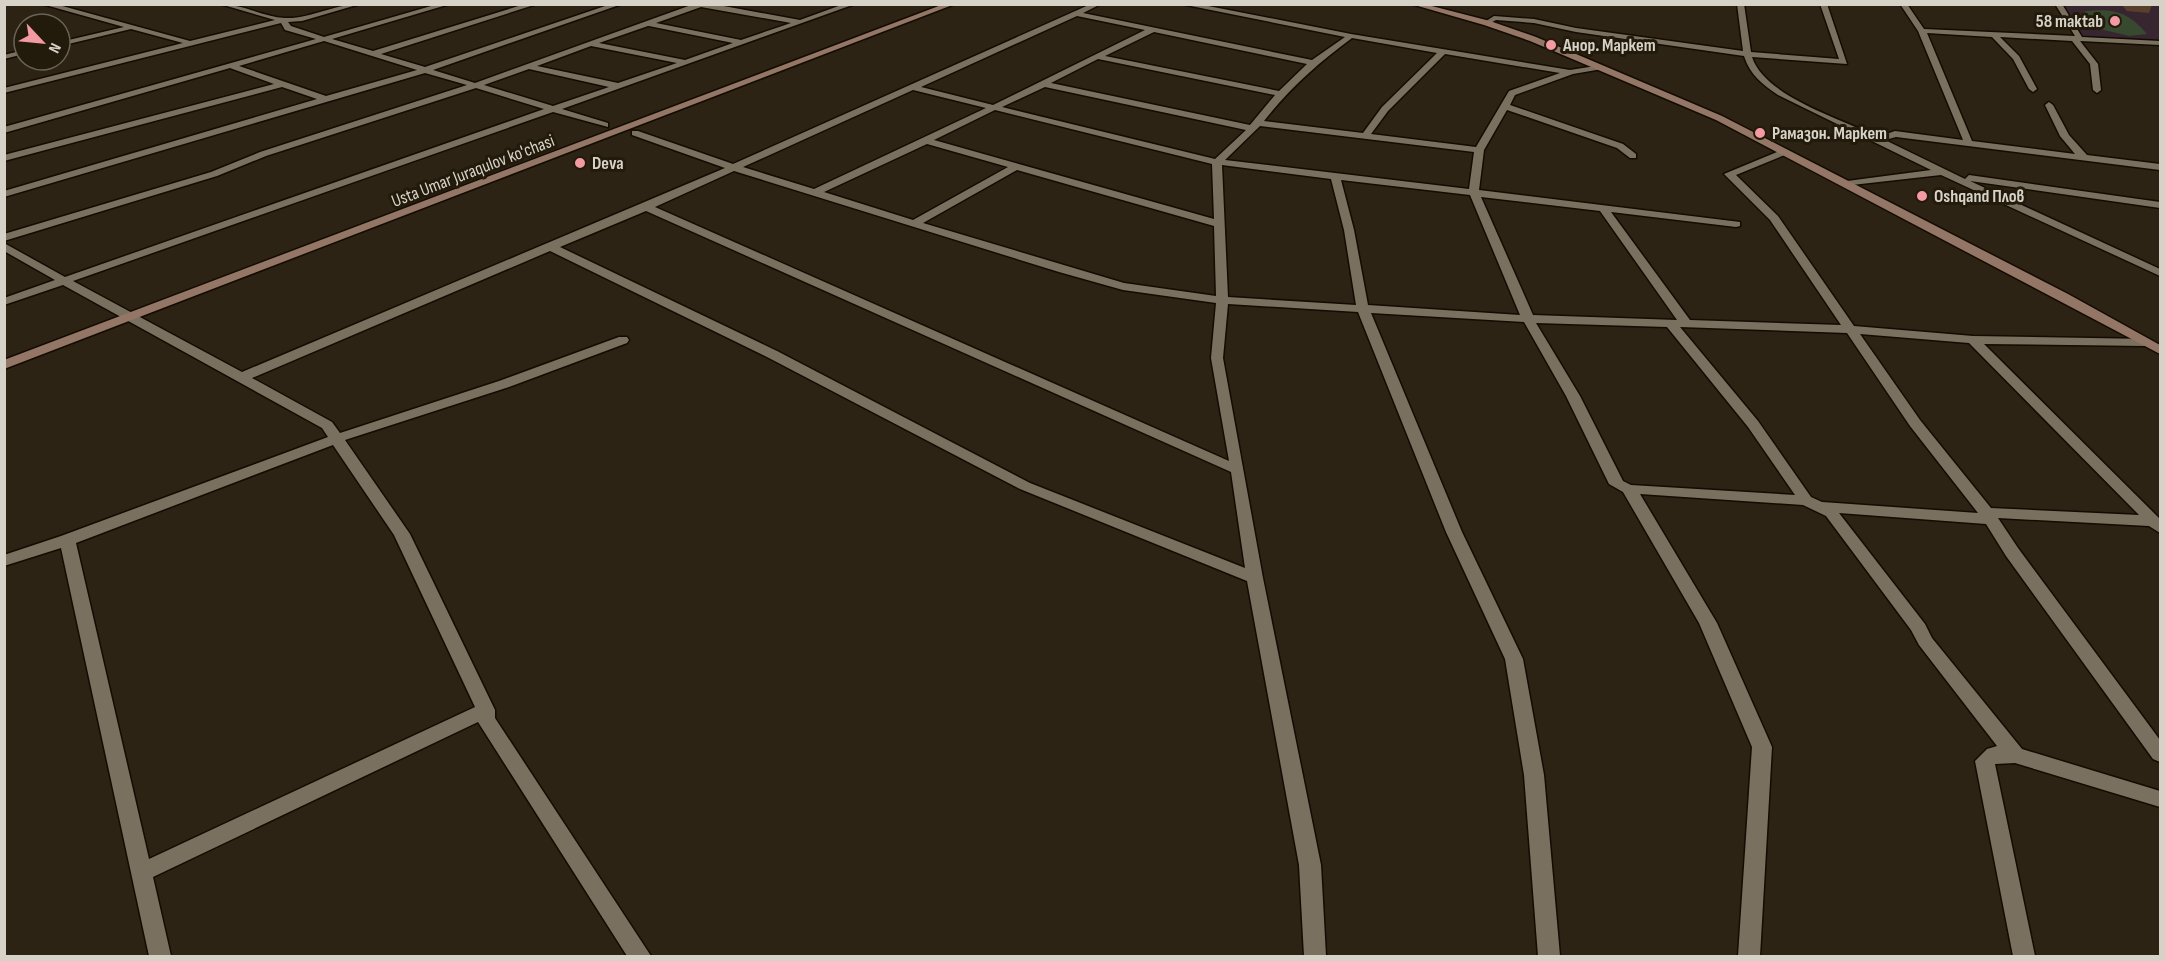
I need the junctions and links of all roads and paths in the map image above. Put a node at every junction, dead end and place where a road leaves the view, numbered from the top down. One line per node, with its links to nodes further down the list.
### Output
1 (45, 4): 23 (street)
2 (224, 4): 19 (street)
3 (357, 4): 19 (street)
4 (447, 4): 29 (street)
5 (534, 4): 37 (street)
6 (619, 4): 46 (street)
7 (852, 4): 20 (street)
8 (942, 4): 99 (main road, Usta Umar Juraqulov ko'chasi)
9 (952, 4): 99 (main road, Usta Umar Juraqulov ko'chasi)
10 (1098, 4): 18 (street)
11 (1184, 4): 27 (street)
12 (1740, 4): 38 (street)
13 (1823, 4): 38 (street)
14 (1904, 4): 25 (street)
15 (2058, 4): 28 (street)
16 (700, 5): 20 (street); 22 (street)
17 (1418, 5): 21 (main road)
18 (1077, 14): 24 (street); 52 (street)
19 (283, 20): 29 (street); 31 (street)
20 (800, 22): 32 (street)
21 (1487, 23): 35 (street); 45 (main road)
22 (647, 24): 32 (street); 34 (street)
23 (130, 28): 30 (street); 31 (street)
24 (1152, 30): 39 (street); 41 (street)
25 (1922, 31): 26 (street); 69 (street)
26 (1994, 35): 28 (street); 53 (street)
27 (1351, 36): 36 (street); 41 (street)
28 (2077, 39): 33 (street); 54 (street)
29 (326, 40): 37 (street); 42 (street)
30 (72, 41)
31 (189, 43): 55 (street)
32 (746, 43): 40 (street)
33 (2160, 43)
34 (589, 44): 40 (street); 43 (street)
35 (1706, 49): 38 (street); 44 (street)
36 (1443, 51): 47 (street); 66 (street)
37 (372, 54): 46 (street)
38 (1747, 54): 44 (street)
39 (1098, 57): 49 (street); 56 (street)
40 (687, 63): 51 (street)
41 (1313, 63): 56 (street)
42 (231, 66): 48 (street); 64 (street)
43 (527, 66): 50 (street); 51 (street)
44 (1749, 66): 67 (street)
45 (1599, 67): 47 (street); 71 (main road)
46 (425, 70): 50 (street); 57 (street)
47 (1571, 72): 60 (street)
48 (282, 84): 57 (street); 73 (street)
49 (1045, 84): 59 (street); 63 (street)
50 (473, 86): 61 (street); 91 (street)
51 (618, 86): 61 (street)
52 (911, 87): 59 (street); 76 (street)
53 (2033, 88)
54 (2097, 90)
55 (4, 92)
56 (1281, 94): 63 (street)
57 (325, 99): 84 (street)
58 (2049, 105): 74 (street)
59 (994, 106): 68 (street); 75 (street)
60 (1505, 106): 70 (street); 72 (street)
61 (553, 109): 62 (street); 95 (street)
62 (605, 125)
63 (1255, 126): 66 (street); 75 (street)
64 (4, 130)
65 (636, 133): 76 (street)
66 (1365, 136): 70 (street)
67 (1877, 140): 69 (street); 79 (street)
68 (926, 141): 77 (street); 82 (street)
69 (1970, 144): 74 (street)
70 (1479, 150): 83 (street)
71 (1784, 152): 81 (main road); 103 (street)
72 (1633, 156)
73 (4, 158)
74 (2084, 158): 78 (street)
75 (1217, 162): 80 (street); 89 (street)
76 (732, 167): 82 (street); 86 (street)
77 (1015, 167): 88 (street); 89 (street)
78 (2160, 167)
79 (1947, 174): 81 (street); 85 (street); 94 (street)
80 (1335, 176): 83 (street); 98 (street)
81 (1847, 184): 106 (main road)
82 (817, 192): 88 (street)
83 (1474, 192): 87 (street); 100 (street)
84 (4, 194)
85 (2160, 205)
86 (646, 207): 93 (street); 112 (street)
87 (1604, 208): 90 (street); 102 (street)
88 (914, 224): 96 (street)
89 (1219, 224): 96 (street)
90 (1736, 224)
91 (4, 238)
92 (4, 246): 95 (street)
93 (550, 247): 110 (street); 119 (street)
94 (2160, 273)
95 (65, 280): 97 (street); 99 (street)
96 (1222, 300): 98 (street); 112 (street)
97 (4, 302)
98 (1363, 309): 100 (street); 128 (street)
99 (124, 316): 108 (main road, Usta Umar Juraqulov ko'chasi); 109 (main road, Usta Umar Juraqulov ko'chasi); 110 (street)
100 (1528, 319): 101 (street); 113 (street)
101 (1671, 324): 102 (street); 114 (street)
102 (1687, 325): 103 (street)
103 (1850, 329): 105 (street); 115 (street)
104 (623, 340): 111 (street)
105 (1973, 340): 106 (street); 116 (street)
106 (2145, 342): 107 (main road)
107 (2160, 350)
108 (4, 357)
109 (4, 365)
110 (243, 377): 111 (street)
111 (335, 439): 117 (street); 120 (street)
112 (1238, 470): 119 (street)
113 (1629, 489): 114 (street); 129 (street)
114 (1812, 503): 115 (street); 122 (street)
115 (1989, 516): 116 (street); 121 (street)
116 (2157, 524)
117 (67, 540): 118 (street); 124 (street)
118 (4, 561)
119 (1255, 578): 127 (street)
120 (486, 710): 124 (street); 126 (street)
121 (2160, 754)
122 (2015, 755): 123 (street); 130 (street)
123 (2160, 799)
124 (142, 872): 125 (street)
125 (160, 957)
126 (639, 957)
127 (1315, 957)
128 (1549, 957)
129 (1749, 957)
130 (2024, 957)

